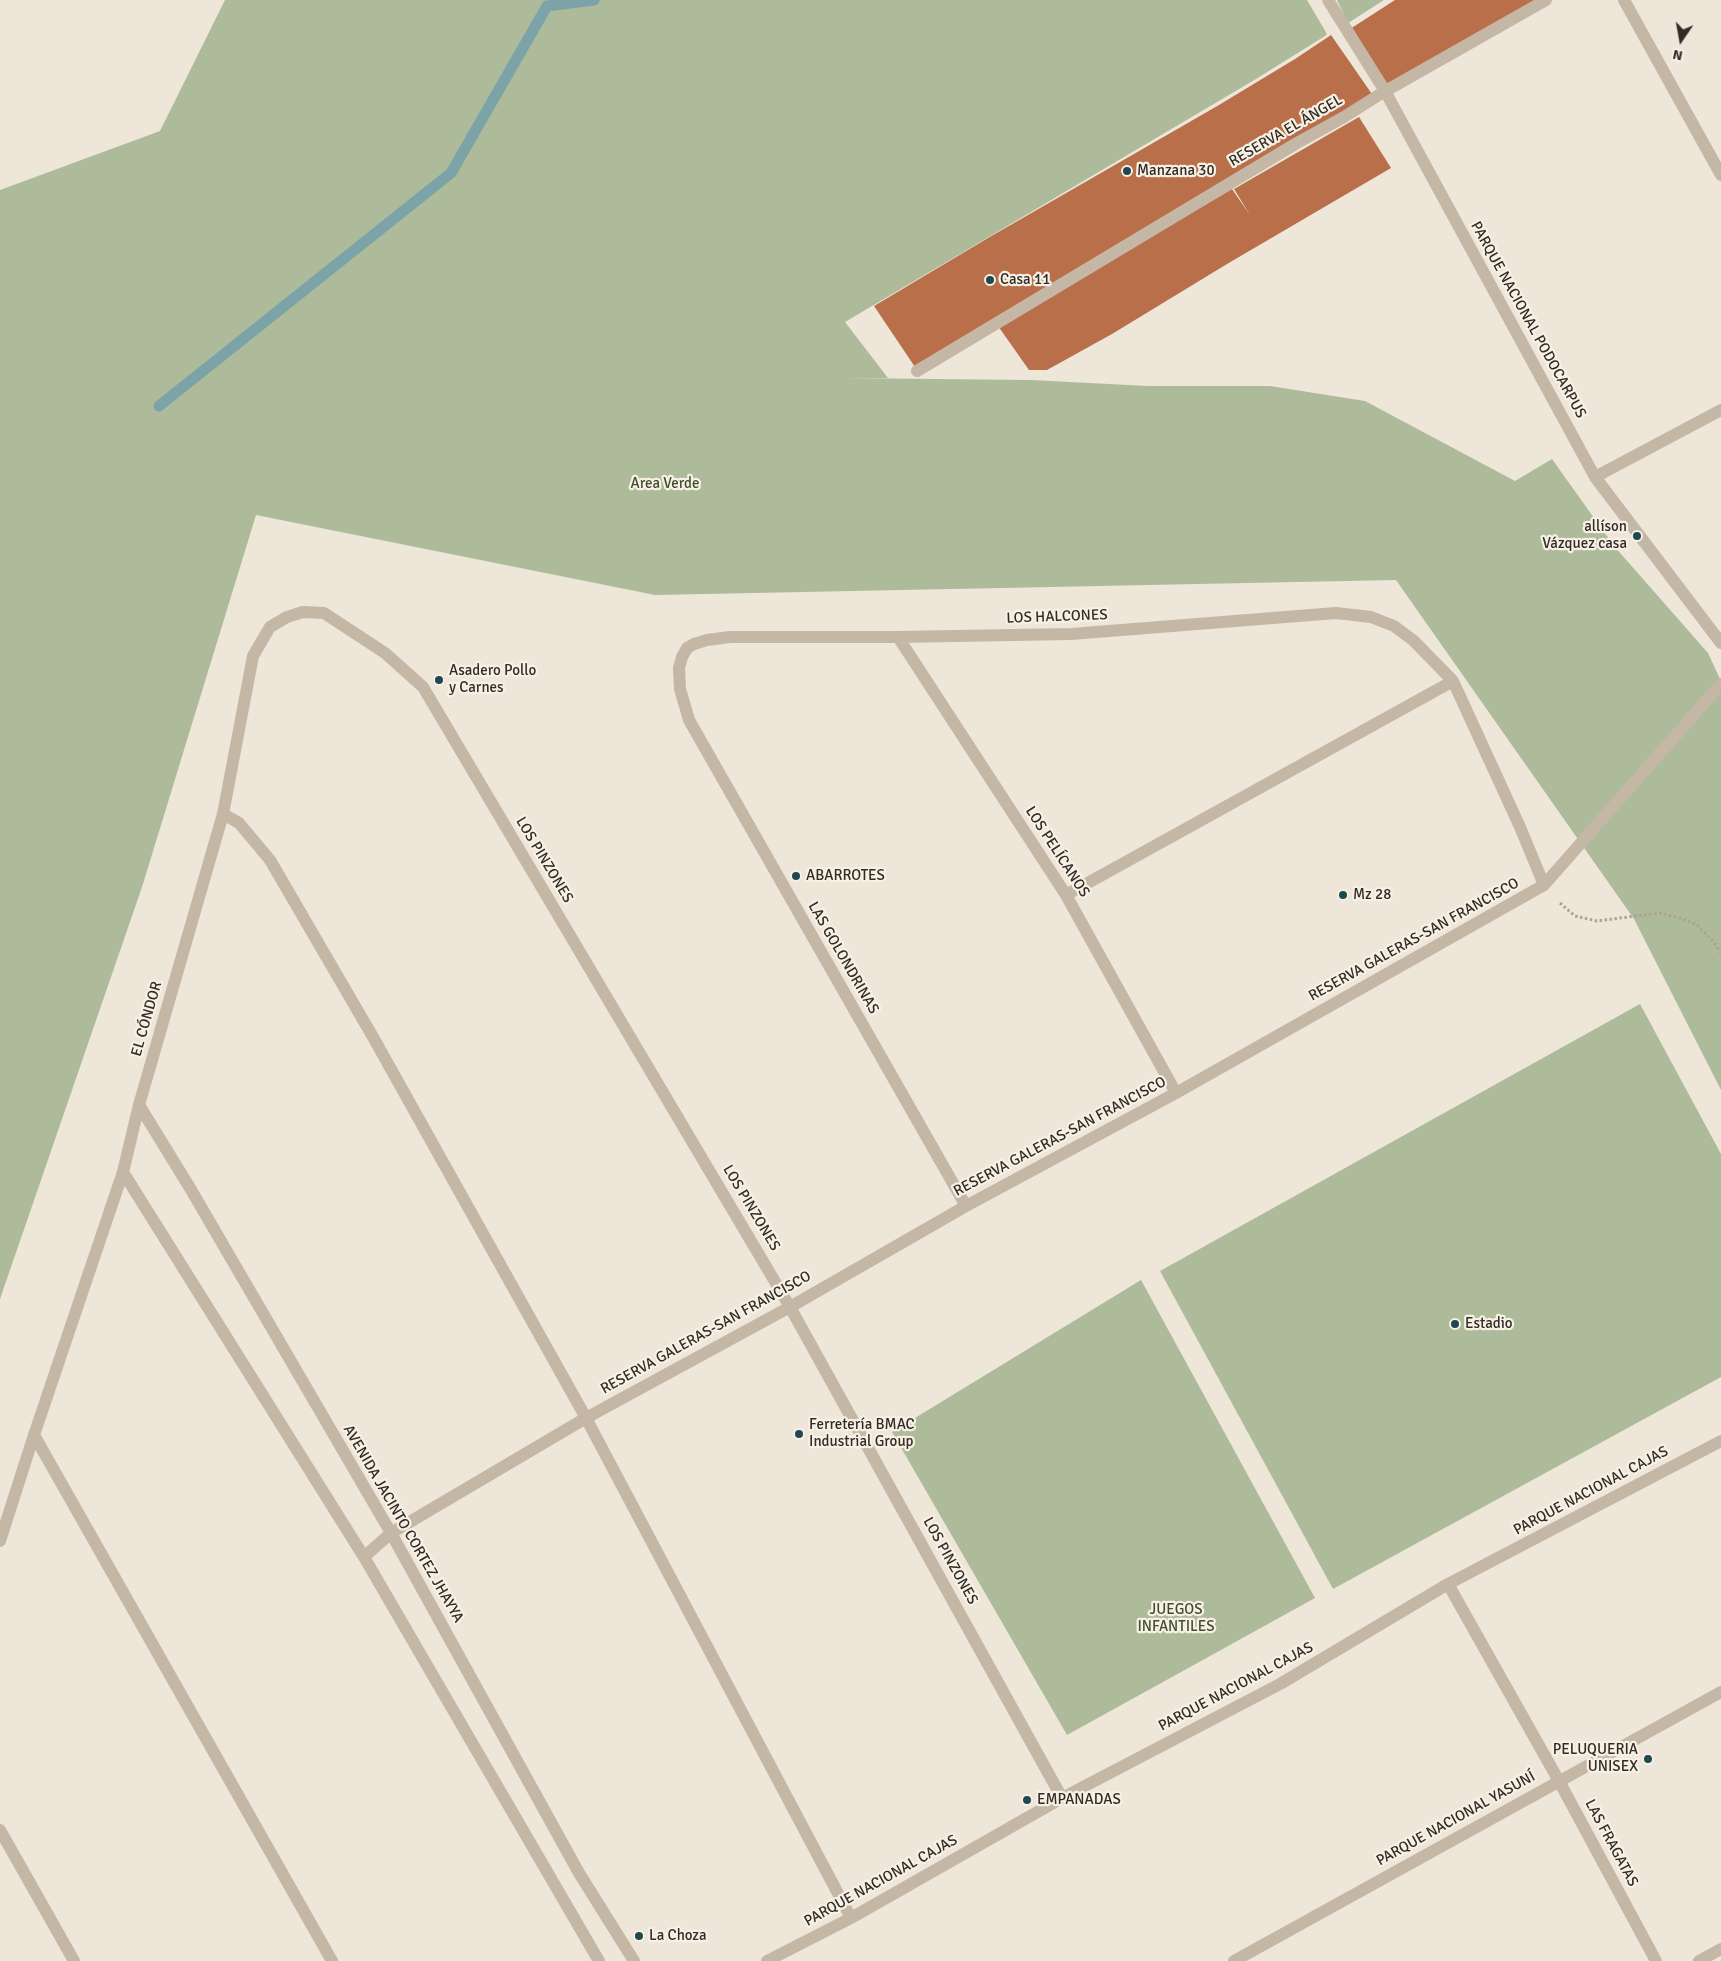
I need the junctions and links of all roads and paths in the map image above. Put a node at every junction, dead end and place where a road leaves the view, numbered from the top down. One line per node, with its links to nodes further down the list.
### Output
1 (1328, 0): 4 (street, PARQUE NACIONAL PODOCARPUS)
2 (1546, 0): 4 (street, RESERVA EL ÁNGEL)
3 (1624, 0): 5 (street)
4 (1385, 91): 6 (street, RESERVA EL ÁNGEL); 8 (street, PARQUE NACIONAL PODOCARPUS)
5 (1721, 175)
6 (917, 371)
7 (1721, 410): 8 (street)
8 (1595, 477): 10 (street, PARQUE NACIONAL PODOCARPUS)
9 (898, 637): 11 (street, LOS HALCONES); 13 (street, LOS HALCONES); 17 (street, LOS PELÍCANOS)
10 (1721, 643)
11 (694, 644): 22 (street, LAS GOLONDRINAS)
12 (385, 653): 15 (street, EL CÓNDOR); 23 (street, LOS PINZONES)
13 (1453, 681): 16 (street, LOS HALCONES); 17 (street)
14 (1721, 684): 16 (street, RESERVA GALERAS-SAN FRANCISCO)
15 (223, 814): 20 (street, EL CÓNDOR); 24 (street)
16 (1544, 885): 18 (path); 19 (street, RESERVA GALERAS-SAN FRANCISCO)
17 (1066, 894): 19 (street, LOS PELÍCANOS)
18 (1721, 953)
19 (1176, 1093): 22 (street, RESERVA GALERAS-SAN FRANCISCO)
20 (139, 1105): 21 (street, EL CÓNDOR); 27 (street, AVENIDA JACINTO CORTEZ JHAYYA)
21 (123, 1172): 25 (street, EL CÓNDOR); 29 (street)
22 (966, 1206): 23 (street, RESERVA GALERAS-SAN FRANCISCO)
23 (790, 1307): 24 (street, RESERVA GALERAS-SAN FRANCISCO); 33 (street, LOS PINZONES)
24 (586, 1418): 27 (street, RESERVA GALERAS-SAN FRANCISCO); 35 (street)
25 (34, 1435): 28 (street, EL CÓNDOR); 38 (street)
26 (1721, 1442): 30 (street, PARQUE NACIONAL CAJAS)
27 (391, 1533): 29 (street, RESERVA GALERAS-SAN FRANCISCO); 40 (street, AVENIDA JACINTO CORTEZ JHAYYA)
28 (0, 1541)
29 (364, 1557): 39 (street)
30 (1448, 1584): 32 (street, LAS FRAGATAS); 33 (street, PARQUE NACIONAL CAJAS)
31 (1721, 1692): 32 (street, PARQUE NACIONAL YASUNÍ)
32 (1559, 1781): 42 (street, PARQUE NACIONAL YASUNÍ); 43 (street, LAS FRAGATAS)
33 (1062, 1798): 35 (street, PARQUE NACIONAL CAJAS)
34 (0, 1830): 37 (street)
35 (851, 1918): 41 (street, PARQUE NACIONAL CAJAS)
36 (1721, 1949): 44 (street)
37 (74, 1961)
38 (332, 1961)
39 (599, 1961)
40 (634, 1961)
41 (767, 1961)
42 (1234, 1961)
43 (1656, 1961)
44 (1699, 1961)

